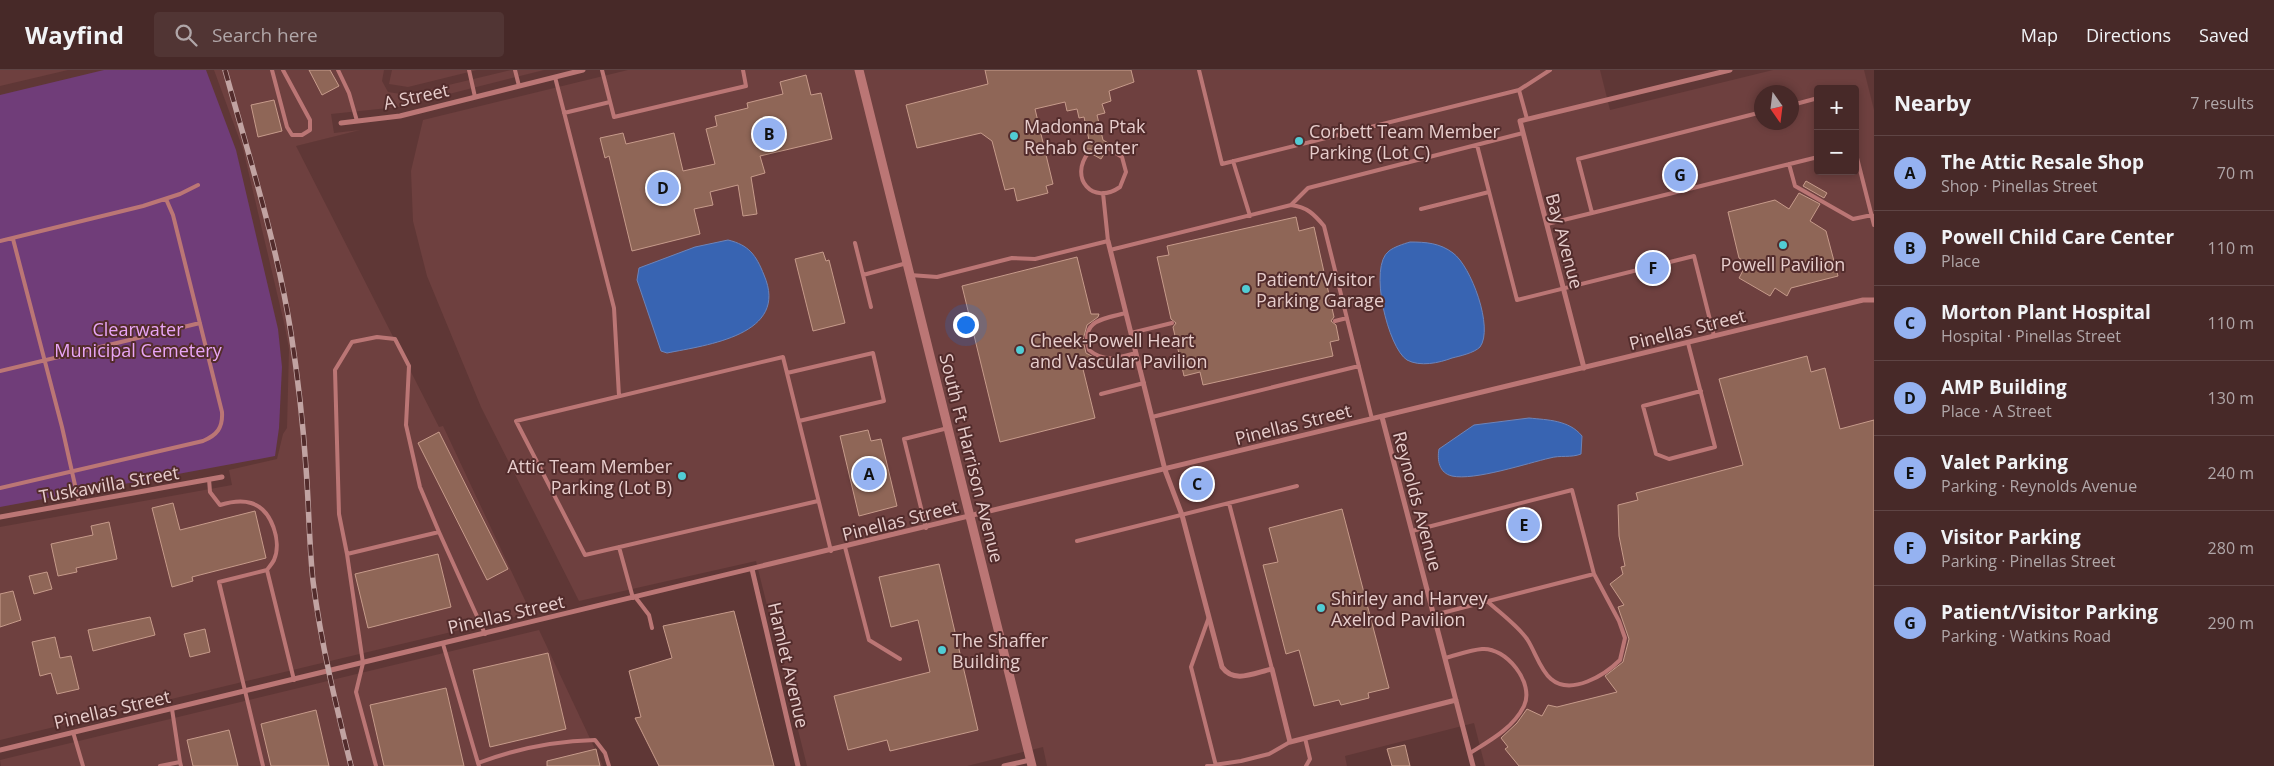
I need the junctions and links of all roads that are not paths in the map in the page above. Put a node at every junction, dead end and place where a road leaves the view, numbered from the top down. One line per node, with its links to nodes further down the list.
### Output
1 (272, 70): 2 (lane)
2 (283, 70)
3 (338, 70): 25 (lane)
4 (469, 70): 18 (lane)
5 (514, 70): 16 (lane)
6 (583, 70): 14 (street, A Street)
7 (602, 70): 20 (lane)
8 (744, 70): 20 (lane)
9 (859, 70): 51 (street, South Ft Harrison Avenue)
10 (1199, 70): 32 (lane)
11 (1550, 70): 17 (lane)
12 (1694, 70): 15 (street)
13 (1730, 70): 15 (street)
14 (555, 77): 16 (street, A Street); 22 (lane)
15 (1696, 78): 24 (street)
16 (519, 86): 18 (street, A Street)
17 (1519, 90): 24 (lane); 32 (lane)
18 (475, 98): 25 (street, A Street)
19 (1814, 99): 21 (lane)
20 (610, 102): 22 (lane)
21 (1799, 103)
22 (564, 113): 74 (lane)
23 (1754, 114): 41 (lane)
24 (1527, 119): 27 (street, Bay Avenue)
25 (357, 121): 26 (street, A Street)
26 (341, 123)
27 (1523, 133): 28 (lane); 44 (street, Bay Avenue)
28 (1477, 145): 36 (lane); 39 (lane)
29 (1108, 148): 37 (lane)
30 (1089, 152): 37 (lane)
31 (1814, 158): 33 (lane)
32 (1233, 161): 43 (lane)
33 (1789, 164): 41 (lane); 42 (lane)
34 (1859, 165): 42 (lane)
35 (198, 185): 38 (lane)
36 (1489, 192): 40 (lane); 54 (lane)
37 (1103, 194): 48 (lane)
38 (166, 199): 46 (lane); 61 (lane)
39 (1291, 206): 43 (lane); 58 (lane)
40 (1421, 209)
41 (1592, 213): 44 (lane)
42 (1872, 215): 45 (lane)
43 (1250, 216): 50 (lane)
44 (1547, 224): 54 (street, Bay Avenue)
45 (1874, 224)
46 (13, 239): 47 (lane); 66 (lane)
47 (0, 241)
48 (1108, 241): 50 (street); 53 (lane)
49 (855, 243): 52 (lane)
50 (1110, 250): 57 (street)
51 (907, 263): 52 (lane); 53 (street, South Ft Harrison Avenue)
52 (863, 275): 56 (lane)
53 (910, 275): 79 (street, South Ft Harrison Avenue)
54 (1564, 288): 63 (lane); 68 (street, Bay Avenue)
55 (1874, 300): 63 (street, Pinellas Street)
56 (871, 307)
57 (1126, 313): 62 (street); 65 (lane)
58 (1347, 318): 59 (lane); 67 (lane)
59 (1335, 321)
60 (1172, 322): 62 (lane)
61 (200, 323): 66 (lane); 81 (lane)
62 (1131, 333): 65 (street)
63 (1714, 336): 64 (street, Pinellas Street)
64 (1688, 343): 68 (street, Pinellas Street); 72 (lane)
65 (1136, 353): 71 (street)
66 (45, 360): 69 (lane); 81 (lane)
67 (1359, 366): 75 (lane); 77 (lane)
68 (1584, 368): 76 (street, Pinellas Street)
69 (0, 371)
70 (787, 373): 74 (lane); 78 (lane); 78 (lane)
71 (1144, 383): 73 (lane); 75 (street)
72 (1701, 391): 72 (lane)
73 (1102, 394)
74 (619, 396): 96 (lane)
75 (1152, 417): 80 (street)
76 (1382, 417): 77 (street, Pinellas Street); 93 (street, Reynolds Avenue)
77 (1372, 419): 80 (street, Pinellas Street)
78 (799, 422): 86 (lane)
79 (948, 428): 91 (street, South Ft Harrison Avenue); 92 (lane)
80 (1165, 470): 89 (street); 91 (street, Pinellas Street)
81 (72, 472): 85 (lane); 87 (lane)
82 (222, 477): 83 (street, Tuskawilla Street)
83 (209, 479): 87 (street, Tuskawilla Street); 100 (lane)
84 (1297, 486): 88 (lane)
85 (0, 488)
86 (818, 501): 96 (lane); 98 (lane)
87 (79, 503): 90 (street, Tuskawilla Street)
88 (1230, 503): 89 (lane); 113 (lane)
89 (1182, 515): 95 (lane); 106 (street)
90 (0, 517)
91 (970, 517): 92 (street, Pinellas Street); 123 (street, South Ft Harrison Avenue)
92 (926, 528): 97 (street, Pinellas Street)
93 (1412, 531): 102 (lane); 105 (street, Reynolds Avenue)
94 (439, 532): 99 (lane); 99 (lane); 108 (lane)
95 (1077, 540)
96 (619, 547): 103 (lane)
97 (845, 547): 98 (street, Pinellas Street); 111 (lane)
98 (830, 551): 101 (street, Pinellas Street)
99 (347, 554): 112 (lane)
100 (267, 570): 114 (lane); 115 (lane)
101 (752, 570): 103 (street, Pinellas Street); 132 (street, Hamlet Avenue)
102 (1594, 574): 104 (lane); 104 (lane)
103 (634, 598): 107 (lane); 108 (street, Pinellas Street)
104 (1487, 602): 105 (lane)
105 (1434, 615): 110 (street, Reynolds Avenue)
106 (1209, 616): 113 (street); 126 (lane)
107 (652, 628)
108 (485, 634): 109 (street, Pinellas Street)
109 (443, 644): 112 (street, Pinellas Street); 125 (lane)
110 (1445, 658): 116 (street, Reynolds Avenue); 122 (lane)
111 (900, 659)
112 (363, 663): 114 (street, Pinellas Street); 130 (lane)
113 (1272, 669): 120 (street)
114 (294, 680): 115 (street, Pinellas Street)
115 (247, 691): 117 (street, Pinellas Street); 129 (lane)
116 (1456, 700): 119 (street); 122 (street, Reynolds Avenue)
117 (172, 709): 118 (street, Pinellas Street); 124 (lane)
118 (73, 732): 121 (street, Pinellas Street); 127 (lane)
119 (1305, 738): 120 (street); 135 (lane)
120 (1290, 742): 126 (lane)
121 (0, 750)
122 (1470, 753): 136 (street, Reynolds Avenue)
123 (1031, 763): 133 (street)
124 (180, 764): 128 (lane)
125 (478, 765): 131 (lane)
126 (1215, 765): 134 (lane)
127 (83, 766)
128 (160, 766)
129 (263, 766)
130 (376, 766)
131 (609, 766)
132 (798, 766)
133 (1004, 766)
134 (1207, 766)
135 (1306, 766)
136 (1473, 766)

